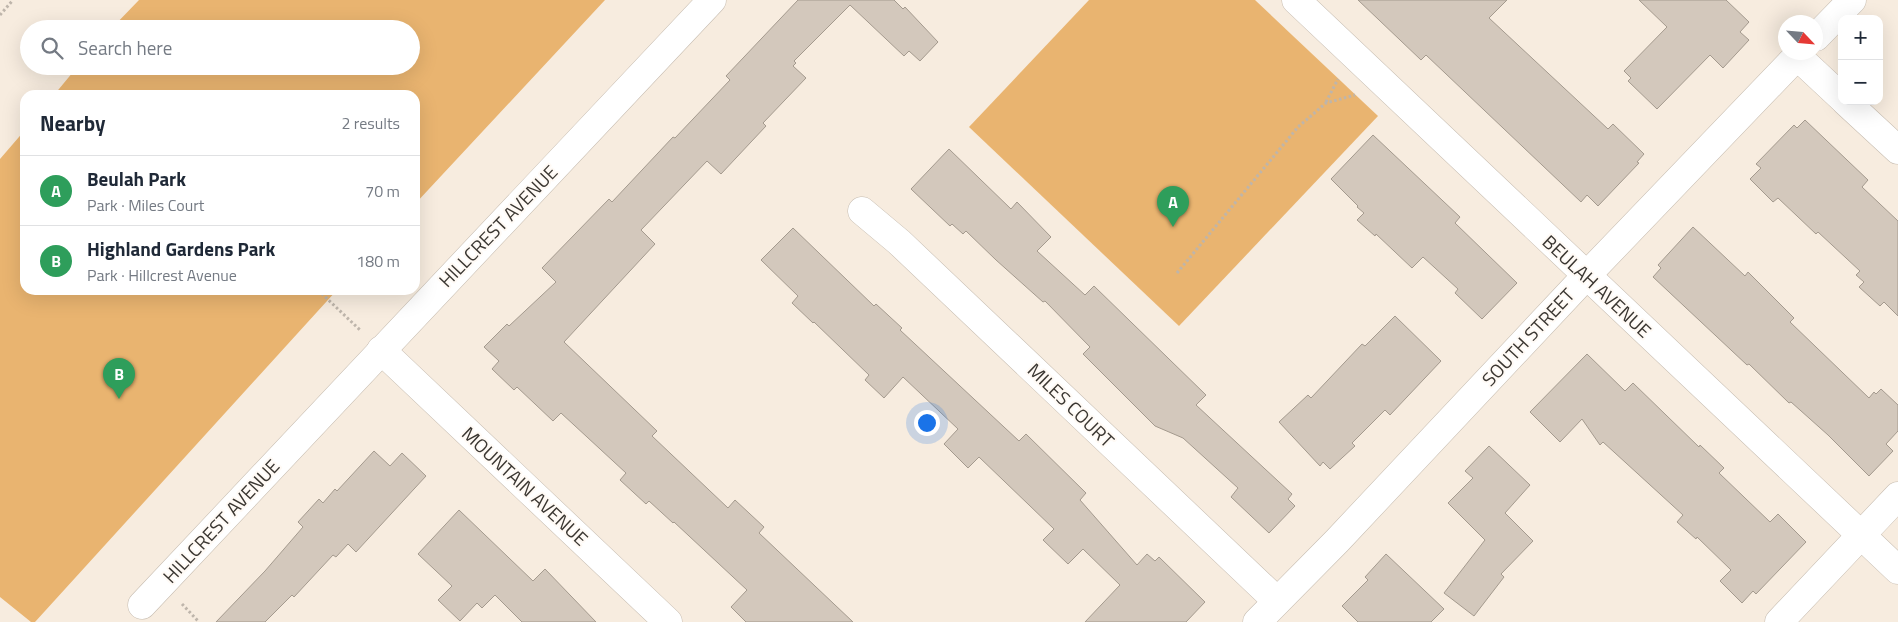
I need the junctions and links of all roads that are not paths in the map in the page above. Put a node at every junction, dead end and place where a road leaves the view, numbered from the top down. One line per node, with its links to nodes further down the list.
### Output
1 (712, 0): 12 (street, HILLCREST AVENUE)
2 (1296, 0): 11 (street, BEULAH AVENUE)
3 (1852, 0): 4 (street, SOUTH STREET)
4 (1823, 30)
5 (1793, 60): 11 (street, SOUTH STREET)
6 (1813, 60): 7 (street)
7 (1838, 93)
8 (1850, 105): 9 (street)
9 (1898, 150)
10 (862, 212): 16 (street, MILES COURT)
11 (1586, 276): 14 (street, BEULAH AVENUE); 16 (street, SOUTH STREET)
12 (381, 350): 17 (street, HILLCREST AVENUE); 18 (street, MOUNTAIN AVENUE)
13 (1898, 496): 14 (street)
14 (1861, 535): 15 (street, BEULAH AVENUE); 20 (street)
15 (1898, 570)
16 (1276, 601): 19 (street, SOUTH STREET)
17 (142, 605)
18 (668, 622)
19 (1257, 622)
20 (1779, 622)

